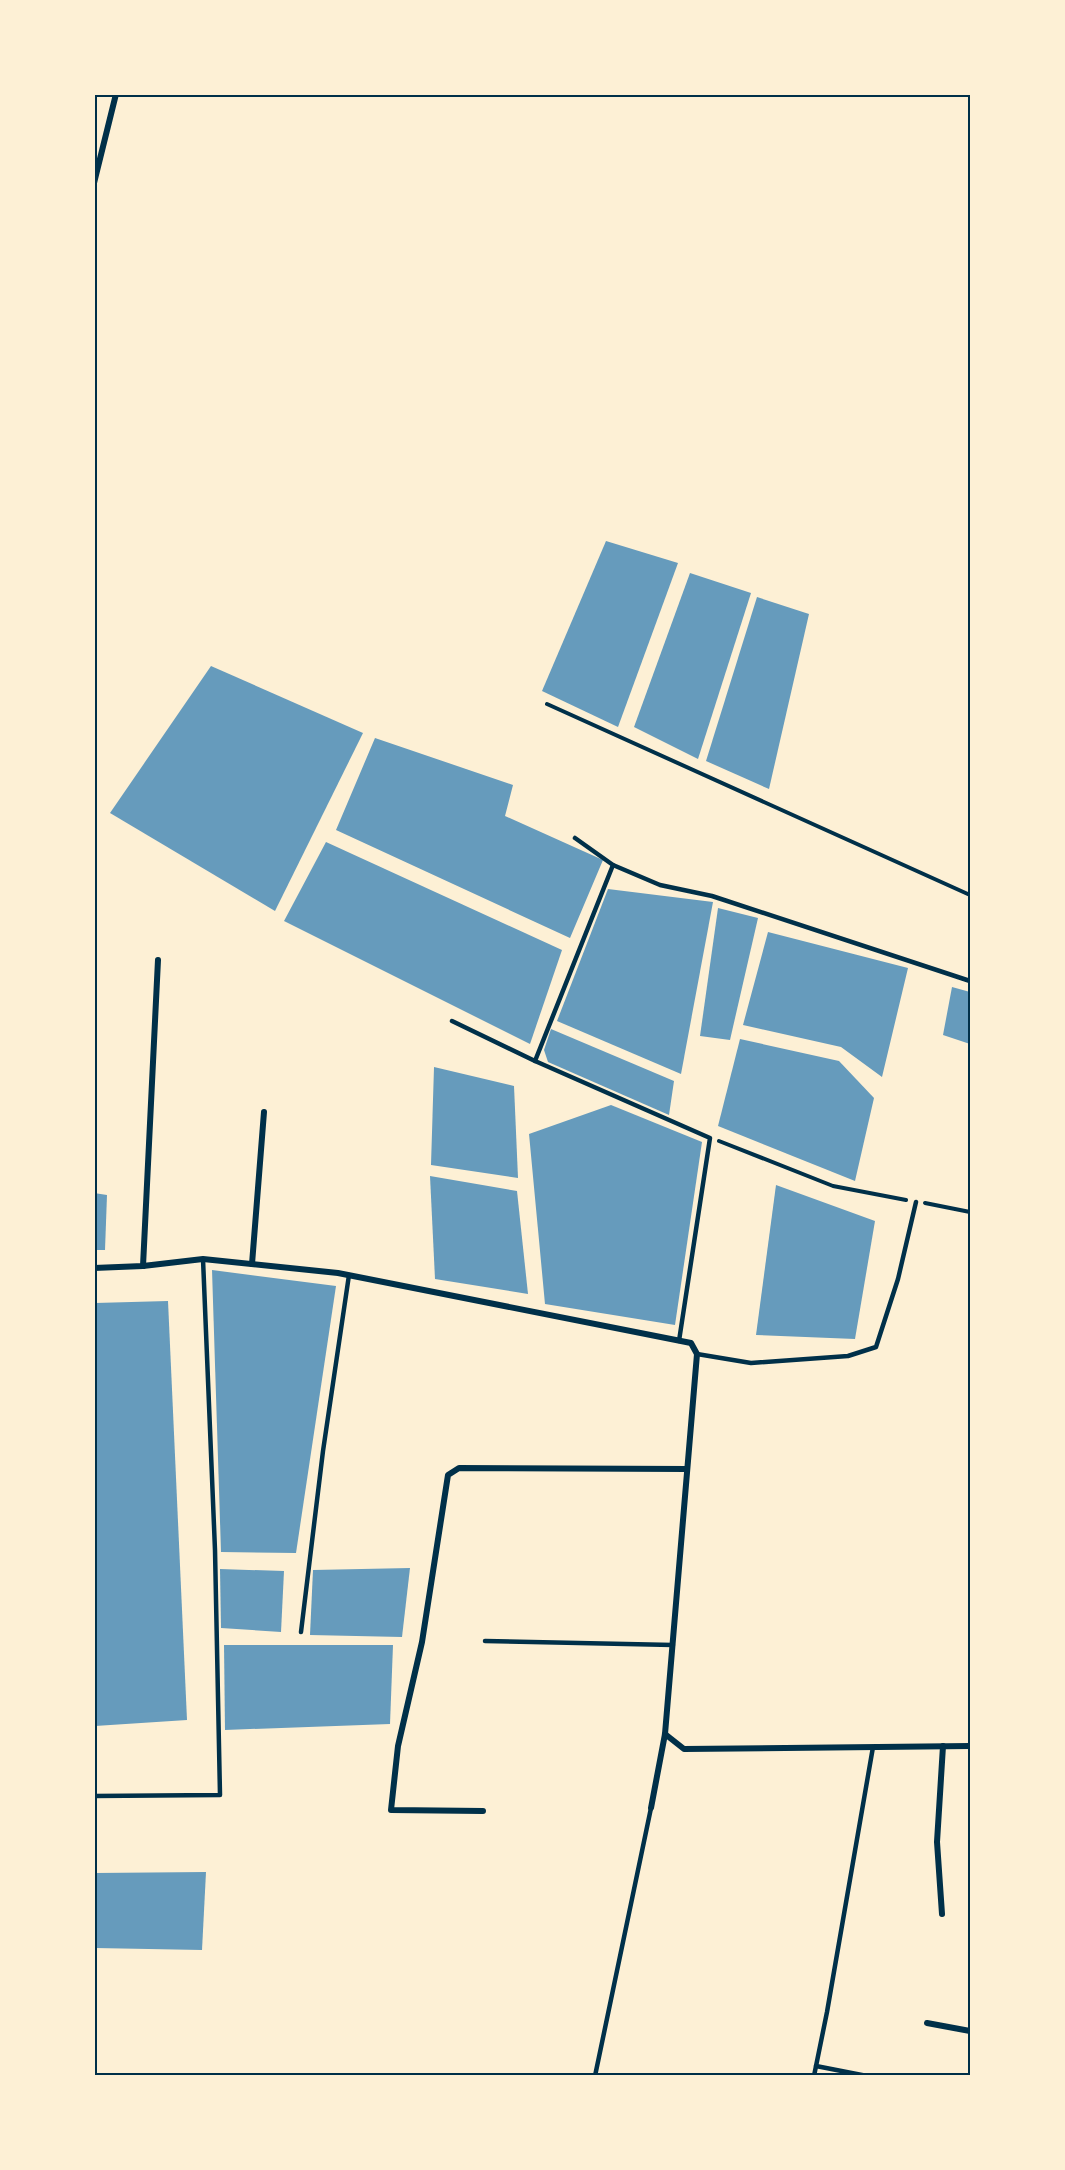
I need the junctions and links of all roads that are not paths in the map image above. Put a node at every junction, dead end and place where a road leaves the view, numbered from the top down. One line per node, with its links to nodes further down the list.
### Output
1 (116, 94): 2 (street)
2 (94, 183)
3 (575, 838): 4 (lane)
4 (614, 865): 6 (lane); 8 (lane)
5 (158, 960): 13 (street)
6 (970, 981)
7 (452, 1021): 8 (lane)
8 (535, 1061): 16 (lane)
9 (264, 1112): 12 (street)
10 (916, 1202): 17 (lane)
11 (203, 1258): 12 (street); 13 (street); 26 (lane)
12 (252, 1264): 15 (street)
13 (143, 1266): 14 (street)
14 (94, 1268)
15 (349, 1275): 16 (street); 19 (lane)
16 (679, 1341): 17 (street)
17 (697, 1354): 18 (street)
18 (687, 1469): 21 (street); 28 (street)
19 (301, 1632)
20 (485, 1641): 21 (lane)
21 (673, 1645): 22 (street)
22 (665, 1734): 25 (street); 27 (street)
23 (943, 1746): 24 (street); 25 (street); 29 (street)
24 (970, 1746)
25 (873, 1747): 32 (lane)
26 (94, 1796)
27 (651, 1808): 33 (lane)
28 (483, 1811)
29 (942, 1914)
30 (927, 2024): 31 (street)
31 (970, 2031)
32 (816, 2066): 34 (lane); 35 (lane)
33 (595, 2076)
34 (814, 2076)
35 (867, 2076)

